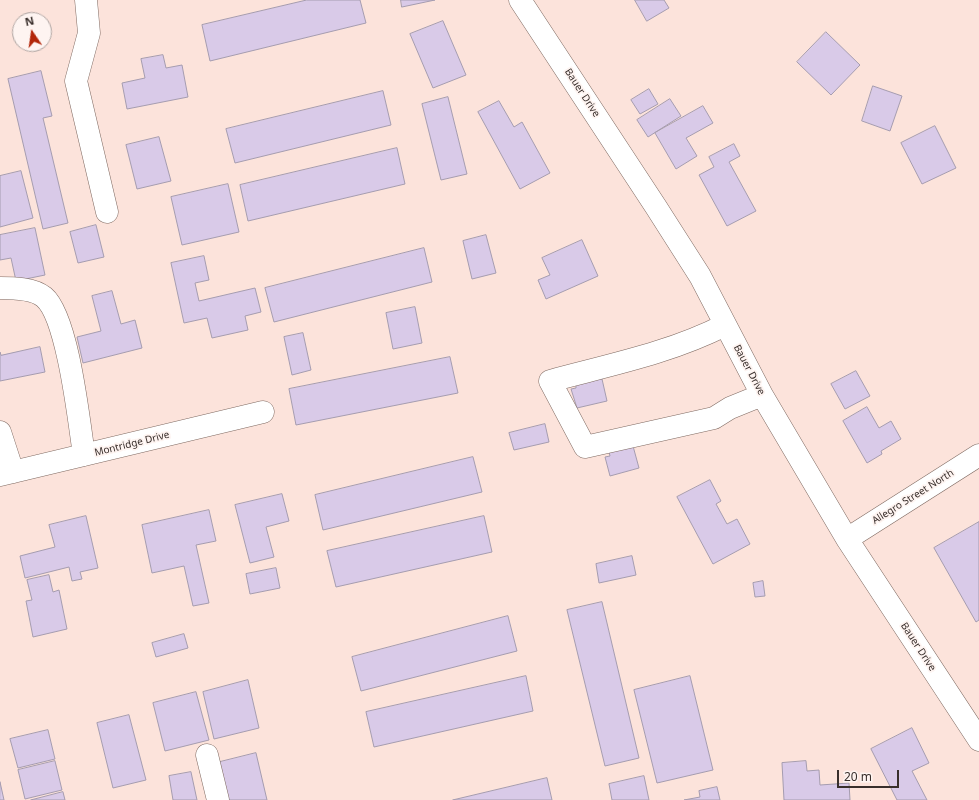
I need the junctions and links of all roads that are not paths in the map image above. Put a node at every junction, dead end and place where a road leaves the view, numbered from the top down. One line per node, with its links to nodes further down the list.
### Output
1 (86, 0): 3 (street)
2 (520, 0): 5 (street, Bauer Drive)
3 (107, 212)
4 (0, 288): 9 (street)
5 (725, 324): 6 (street, Bauer Drive); 6 (street)
6 (762, 396): 12 (street, Bauer Drive)
7 (263, 412): 9 (street, Montridge Drive)
8 (0, 432): 11 (street)
9 (84, 455): 11 (street, Montridge Drive)
10 (979, 455): 12 (street, Allegro Street North)
11 (7, 474)
12 (847, 539): 13 (street, Bauer Drive)
13 (979, 740)
14 (207, 755): 15 (street)
15 (218, 800)

